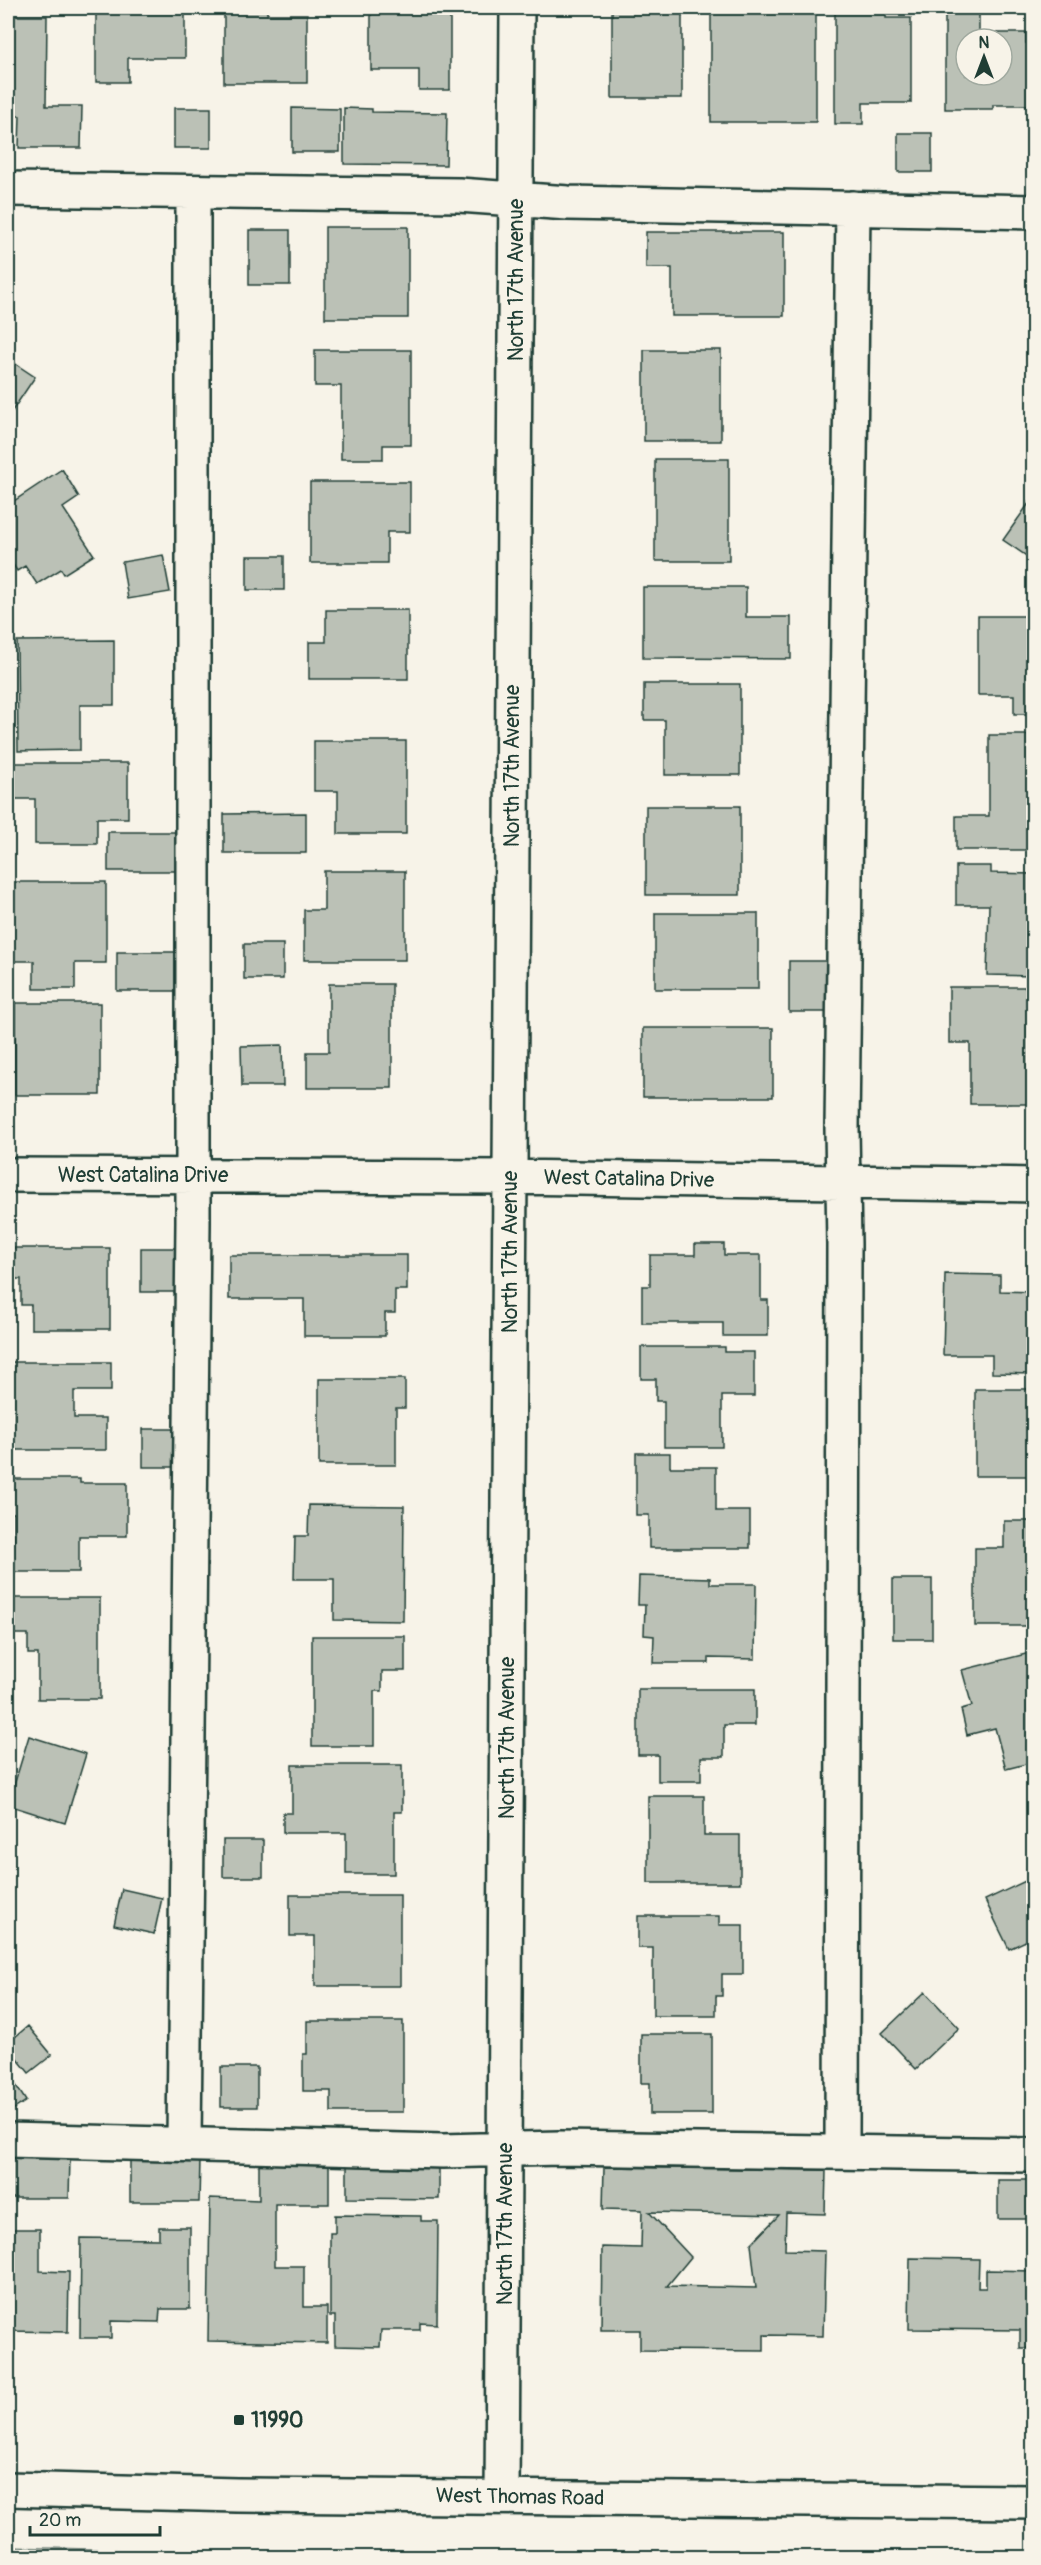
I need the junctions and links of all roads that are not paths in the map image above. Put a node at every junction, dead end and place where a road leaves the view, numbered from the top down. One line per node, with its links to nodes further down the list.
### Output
1 (517, 8): 4 (street, North 17th Avenue)
2 (8, 189): 3 (street)
3 (193, 192): 4 (street); 8 (street)
4 (516, 200): 5 (street); 9 (street, North 17th Avenue)
5 (853, 208): 6 (street); 10 (street)
6 (1034, 212)
7 (8, 1175): 8 (street, West Catalina Drive)
8 (193, 1176): 9 (street, West Catalina Drive); 13 (street)
9 (510, 1177): 10 (street, West Catalina Drive); 14 (street, North 17th Avenue)
10 (843, 1182): 11 (street, West Catalina Drive); 15 (street)
11 (1034, 1185)
12 (8, 2140): 13 (street)
13 (184, 2143): 14 (street)
14 (505, 2149): 15 (street); 18 (street, North 17th Avenue)
15 (842, 2152): 16 (street)
16 (1034, 2155)
17 (8, 2489): 18 (street, West Thomas Road)
18 (502, 2497): 19 (street, West Thomas Road)
19 (1034, 2502)

